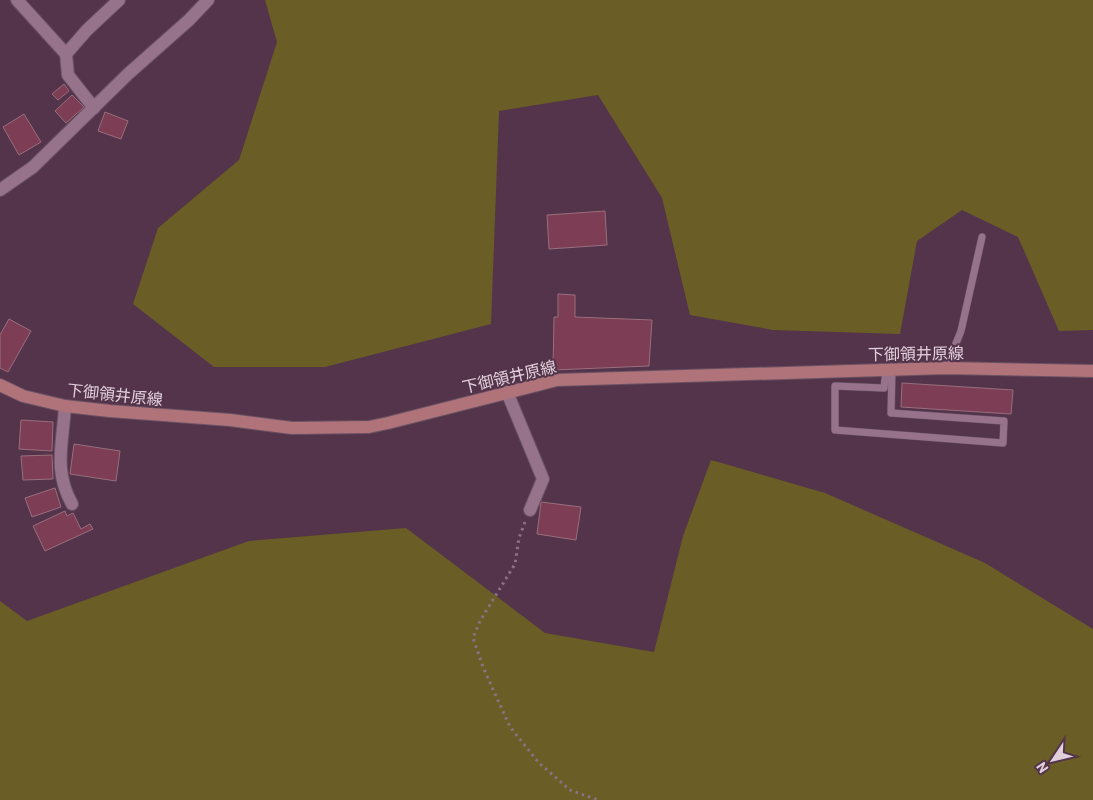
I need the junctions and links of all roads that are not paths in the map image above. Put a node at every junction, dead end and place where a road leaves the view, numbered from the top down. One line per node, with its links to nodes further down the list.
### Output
1 (17, 0): 4 (street)
2 (119, 0): 4 (street)
3 (208, 0): 5 (street)
4 (66, 54): 5 (street)
5 (94, 108): 6 (street)
6 (0, 190)
7 (982, 238): 8 (lane)
8 (946, 368): 9 (main road, 下御領井原線); 10 (main road, 下御領井原線)
9 (889, 370): 9 (lane); 12 (main road, 下御領井原線)
10 (1093, 371)
11 (0, 385): 13 (main road, 下御領井原線)
12 (507, 392): 13 (main road, 下御領井原線); 15 (street)
13 (65, 406): 14 (street)
14 (72, 504)
15 (530, 510)

